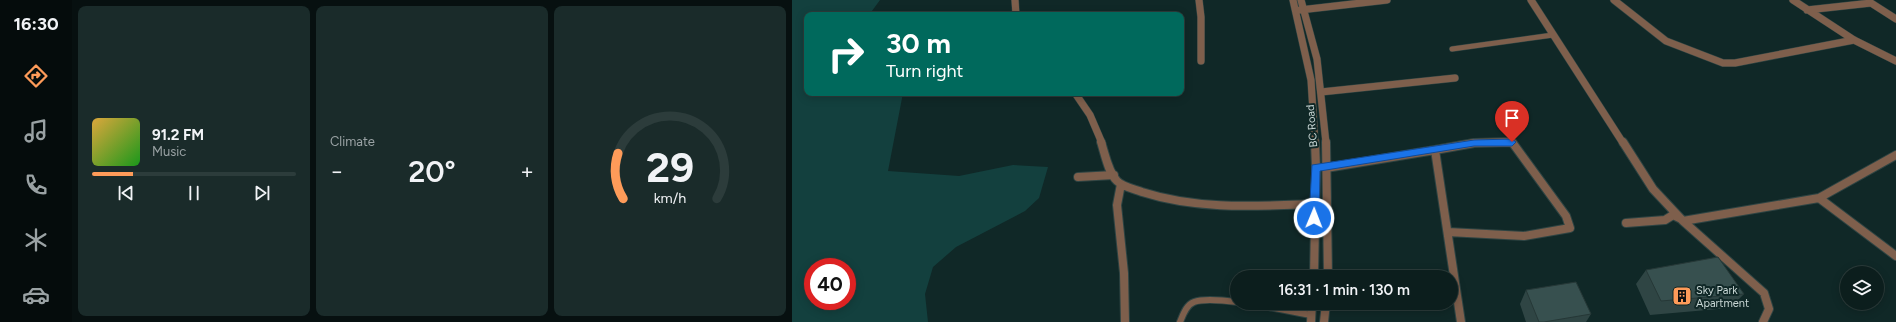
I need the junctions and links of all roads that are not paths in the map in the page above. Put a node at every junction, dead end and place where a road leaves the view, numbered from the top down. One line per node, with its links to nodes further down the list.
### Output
1 (1016, 0): 11 (street)
2 (1199, 0): 18 (street)
3 (1293, 0): 9 (street, BC Road)
4 (1301, 0): 9 (street, BC Road)
5 (1387, 0): 9 (street)
6 (1532, 0): 13 (street)
7 (1614, 0): 14 (street)
8 (1793, 0): 10 (street)
9 (1300, 10): 21 (street, BC Road); 25 (street, BC Road)
10 (1807, 10): 12 (street); 14 (street)
11 (1016, 12)
12 (1896, 19)
13 (1553, 35): 15 (lane); 32 (street)
14 (1854, 40): 17 (street)
15 (1452, 49)
16 (1896, 53): 17 (street)
17 (1888, 57): 19 (street)
18 (1201, 61)
19 (1896, 61)
20 (1455, 78): 21 (street)
21 (1321, 92): 26 (street, BC Road)
22 (1078, 96): 27 (street)
23 (1436, 150): 26 (street); 34 (street); 34 (street)
24 (1896, 155): 30 (street)
25 (1316, 168): 26 (street); 31 (street, BC Road)
26 (1326, 168): 37 (street, BC Road)
27 (1114, 175): 28 (street); 29 (street)
28 (1078, 177)
29 (1122, 184): 31 (street); 40 (street)
30 (1819, 198): 32 (street); 35 (street)
31 (1314, 204): 36 (street, BC Road)
32 (1683, 220): 33 (street); 44 (street)
33 (1626, 223)
34 (1448, 232): 43 (street)
35 (1896, 256)
36 (1314, 270)
37 (1328, 270)
38 (1325, 310): 42 (street)
39 (1311, 319): 41 (lane)
40 (1125, 322)
41 (1180, 322)
42 (1324, 322)
43 (1461, 322)
44 (1763, 322)

